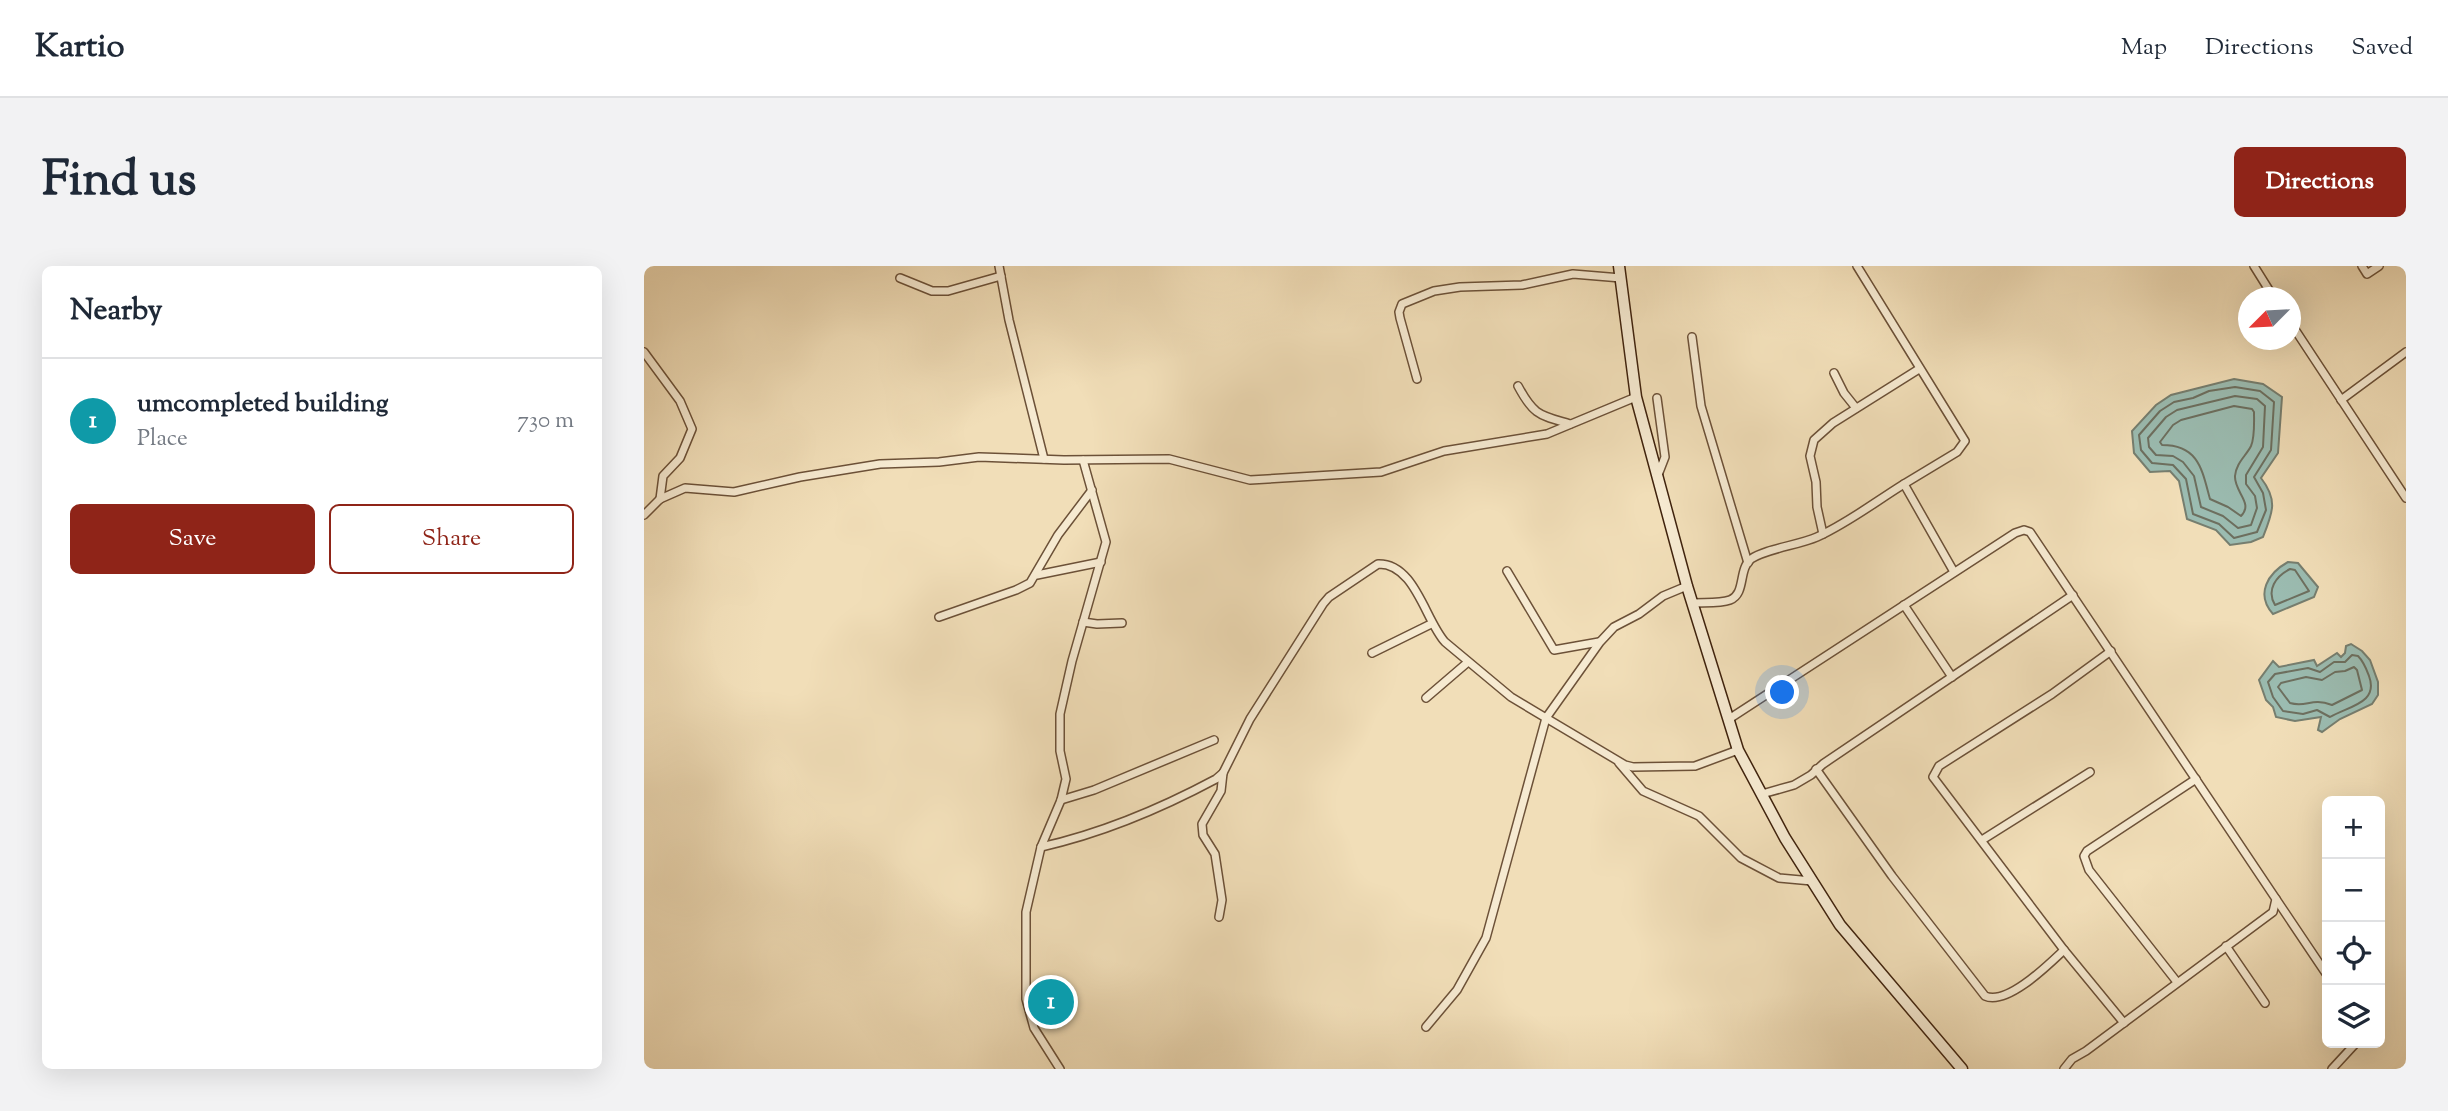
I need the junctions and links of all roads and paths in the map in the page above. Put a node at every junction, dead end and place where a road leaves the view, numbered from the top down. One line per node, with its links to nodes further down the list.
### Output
1 (999, 266): 7 (street)
2 (1619, 266): 9 (main road)
3 (1857, 266): 15 (street)
4 (2254, 266): 10 (street)
5 (2362, 266): 6 (street)
6 (2379, 266)
7 (1001, 276): 8 (street); 24 (street)
8 (900, 278)
9 (1621, 278): 17 (street); 19 (main road)
10 (2267, 287)
11 (1692, 337): 36 (street)
12 (2301, 338): 21 (street)
13 (644, 352): 32 (street)
14 (2406, 352): 21 (street)
15 (1919, 369): 22 (street); 28 (street)
16 (1835, 373): 22 (street)
17 (1417, 379)
18 (1518, 386): 23 (street)
19 (1636, 397): 23 (street); 26 (main road)
20 (1657, 398): 26 (street)
21 (2341, 400): 29 (street)
22 (1856, 408): 34 (street)
23 (1571, 424): 25 (street)
24 (1044, 459): 25 (street); 32 (street)
25 (1083, 460): 30 (street)
26 (1657, 476): 40 (main road)
27 (2406, 481): 29 (street)
28 (1904, 484): 34 (street); 38 (street)
29 (2399, 487): 31 (street)
30 (1092, 489): 35 (street); 39 (street)
31 (2406, 498)
32 (660, 499): 33 (street)
33 (644, 515)
34 (1823, 534): 36 (street)
35 (1101, 562): 39 (street); 45 (street)
36 (1748, 563): 42 (street)
37 (1507, 571): 48 (street)
38 (1954, 572): 41 (street); 43 (street)
39 (1036, 575): 44 (street)
40 (1687, 586): 42 (main road); 48 (street)
41 (2073, 595): 49 (street); 52 (street)
42 (1692, 603): 55 (main road)
43 (1904, 605): 52 (street); 55 (street)
44 (939, 617)
45 (1083, 622): 46 (street); 64 (street)
46 (1122, 623)
47 (1431, 624): 50 (street); 51 (street); 61 (street)
48 (1600, 642): 54 (street)
49 (2111, 651): 62 (street); 65 (street)
50 (1372, 653)
51 (1468, 662): 53 (street); 54 (street)
52 (1952, 677): 59 (street)
53 (1426, 698)
54 (1546, 718): 58 (street); 76 (street)
55 (1729, 719): 57 (main road)
56 (1214, 740): 64 (street)
57 (1738, 750): 58 (street); 63 (main road)
58 (1618, 761): 67 (street)
59 (1816, 769): 63 (street); 71 (street)
60 (2090, 772): 65 (street)
61 (1223, 773): 66 (street); 69 (street)
62 (2196, 779): 68 (street); 73 (street)
63 (1762, 794): 67 (main road)
64 (1061, 800): 66 (street)
65 (1982, 840): 71 (street)
66 (1041, 847): 78 (street)
67 (1812, 881): 79 (main road)
68 (2276, 899): 70 (street); 72 (street)
69 (1219, 917)
70 (2226, 946): 73 (street); 74 (street)
71 (2064, 950): 75 (street)
72 (2322, 967)
73 (2177, 982): 75 (street)
74 (2265, 1003)
75 (2124, 1023): 80 (street)
76 (1426, 1027)
77 (2351, 1048): 81 (street)
78 (1060, 1069)
79 (1962, 1069)
80 (2064, 1069)
81 (2332, 1069)

